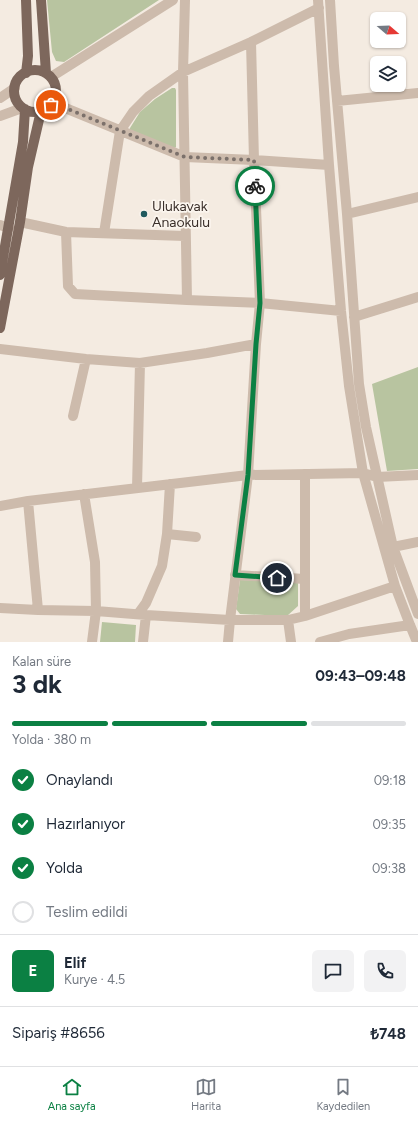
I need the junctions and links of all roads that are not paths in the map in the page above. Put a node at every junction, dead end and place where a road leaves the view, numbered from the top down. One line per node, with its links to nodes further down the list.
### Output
1 (26, 0): 9 (main road)
2 (41, 0): 10 (main road)
3 (173, 0): 10 (street)
4 (185, 0): 8 (street)
5 (330, 0): 14 (street)
6 (318, 4): 7 (street); 22 (street)
7 (251, 42): 8 (street); 21 (street)
8 (184, 72): 19 (street); 20 (street)
9 (26, 73): 10 (main road); 11 (main road)
10 (48, 75): 15 (main road)
11 (15, 88): 13 (street); 16 (main road)
12 (418, 93): 14 (street)
13 (0, 98)
14 (337, 100): 24 (street)
15 (53, 103): 17 (main road); 19 (street)
16 (24, 108): 17 (main road); 18 (street); 26 (main road)
17 (42, 111): 25 (main road)
18 (0, 116)
19 (120, 131): 20 (street); 28 (street)
20 (185, 157): 21 (street); 29 (street)
21 (254, 160): 22 (street); 33 (street)
22 (329, 165): 34 (street)
23 (418, 197): 24 (street)
24 (347, 214): 35 (street)
25 (20, 222): 27 (street); 36 (main road)
26 (4, 227): 30 (main road)
27 (66, 232): 28 (street); 32 (street)
28 (104, 233): 29 (street)
29 (185, 236): 32 (street)
30 (0, 275)
31 (418, 298): 35 (street)
32 (187, 300): 33 (street)
33 (260, 303): 34 (street); 37 (street)
34 (341, 311): 42 (street)
35 (354, 318): 46 (street)
36 (0, 328)
37 (256, 344): 40 (street); 45 (street)
38 (0, 349): 39 (street)
39 (86, 359): 40 (street); 41 (street)
40 (140, 363): 48 (street)
41 (73, 416)
42 (363, 472): 43 (street); 46 (street); 58 (street)
43 (305, 474): 45 (street); 57 (street)
44 (418, 474): 46 (street)
45 (248, 475): 47 (street); 56 (street)
46 (377, 477): 55 (street)
47 (170, 484): 48 (street); 52 (street)
48 (137, 488): 49 (street)
49 (84, 494): 50 (street); 62 (street)
50 (28, 501): 51 (street); 61 (street)
51 (0, 506)
52 (167, 534): 53 (street); 64 (street)
53 (196, 537)
54 (418, 542): 55 (street)
55 (394, 547): 59 (street)
56 (235, 575): 57 (street); 66 (street)
57 (305, 579): 65 (street)
58 (395, 586): 65 (street); 68 (street)
59 (416, 601): 63 (street)
60 (0, 608): 61 (street)
61 (38, 610): 62 (street)
62 (96, 611): 64 (street); 70 (street)
63 (418, 614)
64 (142, 615): 66 (street); 71 (street)
65 (305, 616): 67 (street)
66 (230, 620): 67 (street); 72 (street)
67 (288, 620): 73 (street)
68 (410, 625): 69 (street); 75 (street)
69 (350, 638): 74 (street)
70 (92, 642)
71 (143, 642)
72 (228, 642)
73 (291, 642)
74 (320, 642)
75 (417, 642)

